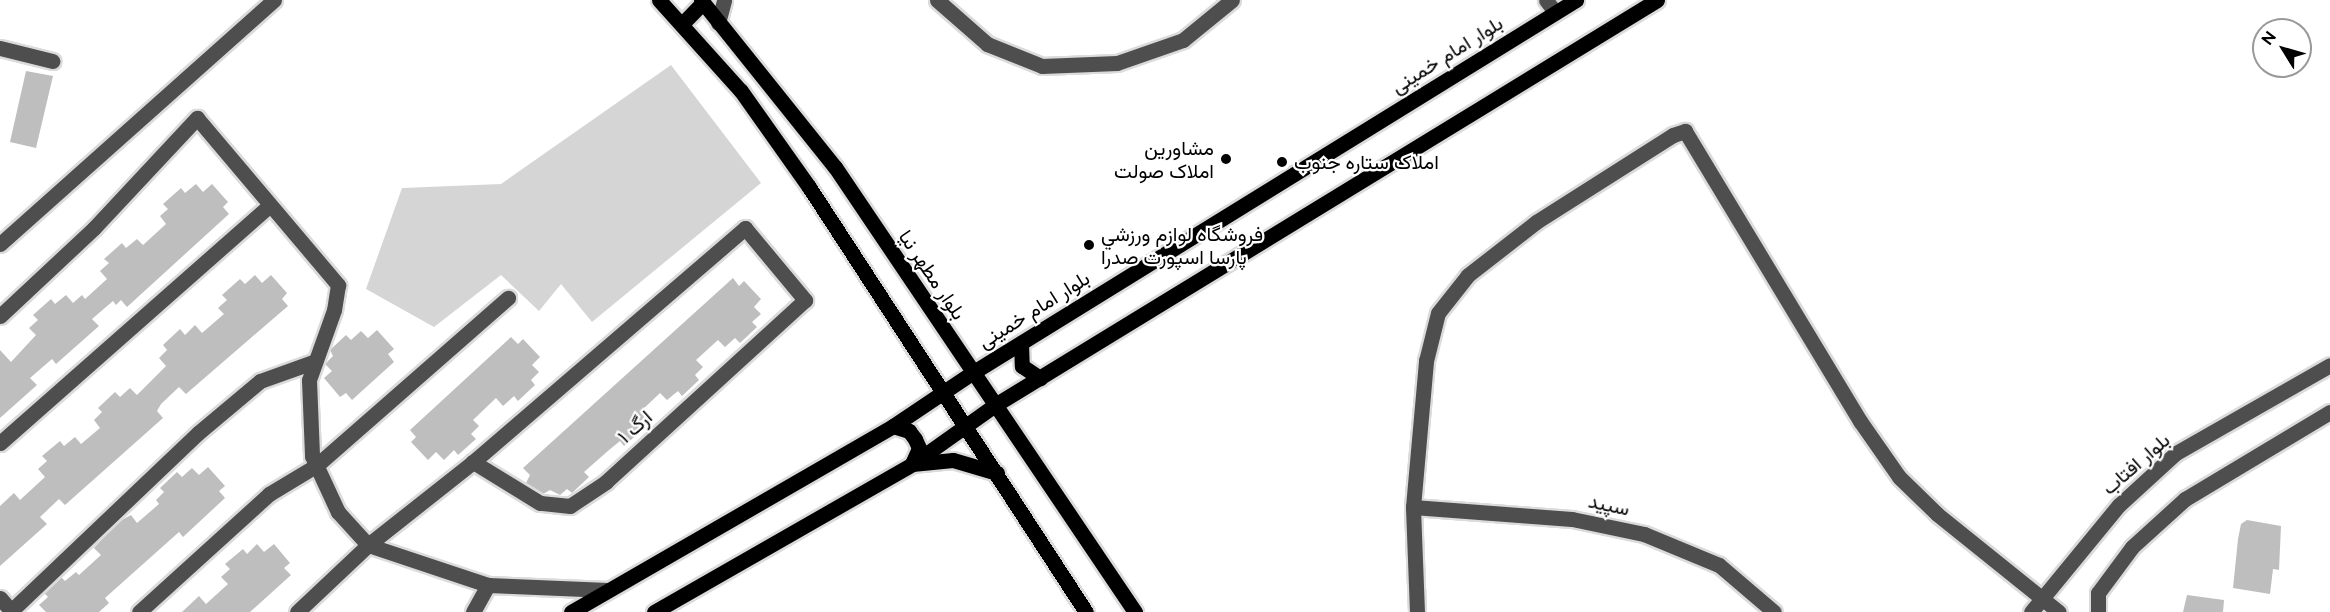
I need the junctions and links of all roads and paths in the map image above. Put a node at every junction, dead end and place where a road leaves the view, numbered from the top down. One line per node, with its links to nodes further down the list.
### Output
1 (273, 0): 15 (street)
2 (659, 0): 11 (main road)
3 (724, 0): 10 (street)
4 (937, 0): 5 (street)
5 (1232, 0)
6 (1576, 0): 9 (main road, بلوار امام خمینی)
7 (1657, 0): 22 (main road)
8 (702, 1): 10 (main road, بلوار مطهر نیا); 11 (main road)
9 (1551, 6): 18 (main road, بلوار امام خمینی)
10 (718, 23): 21 (main road, بلوار مطهر نیا)
11 (682, 24): 23 (main road)
12 (0, 48): 13 (street)
13 (52, 61)
14 (269, 206): 17 (street); 19 (street); 28 (street)
15 (0, 244)
16 (508, 298): 31 (street)
17 (0, 315)
18 (1021, 343): 21 (main road, بلوار امام خمینی); 22 (main road)
19 (316, 361): 31 (street); 39 (street)
20 (2330, 365): 38 (street, بلوار افتاب)
21 (972, 373): 23 (main road, بلوار امام خمینی); 24 (main road, بلوار مطهر نیا)
22 (1040, 378): 24 (main road)
23 (943, 392): 26 (main road); 27 (main road, بلوار امام خمینی)
24 (995, 405): 26 (main road); 46 (main road, بلوار مطهر نیا)
25 (2330, 412): 51 (street)
26 (967, 425): 30 (main road); 32 (main road)
27 (893, 426): 30 (main road); 36 (main road, بلوار امام خمینی)
28 (0, 443)
29 (473, 462): 29 (street, ارگ ۱); 34 (street)
30 (912, 464): 32 (main road); 44 (main road)
31 (317, 465): 34 (street); 40 (street)
32 (997, 472): 45 (main road)
33 (1413, 507): 38 (street); 47 (street); 48 (street, سپید)
34 (368, 545): 35 (street); 41 (street)
35 (488, 585): 36 (street); 42 (street)
36 (608, 590): 43 (main road, بلوار امام خمینی)
37 (0, 598): 39 (street)
38 (2041, 598): 49 (street, بلوار افتاب); 50 (street)
39 (12, 611)
40 (139, 612)
41 (297, 612)
42 (474, 612)
43 (572, 612)
44 (654, 612)
45 (1086, 612)
46 (1135, 612)
47 (1417, 612)
48 (1774, 612)
49 (2031, 612)
50 (2059, 612)
51 (2098, 612)

